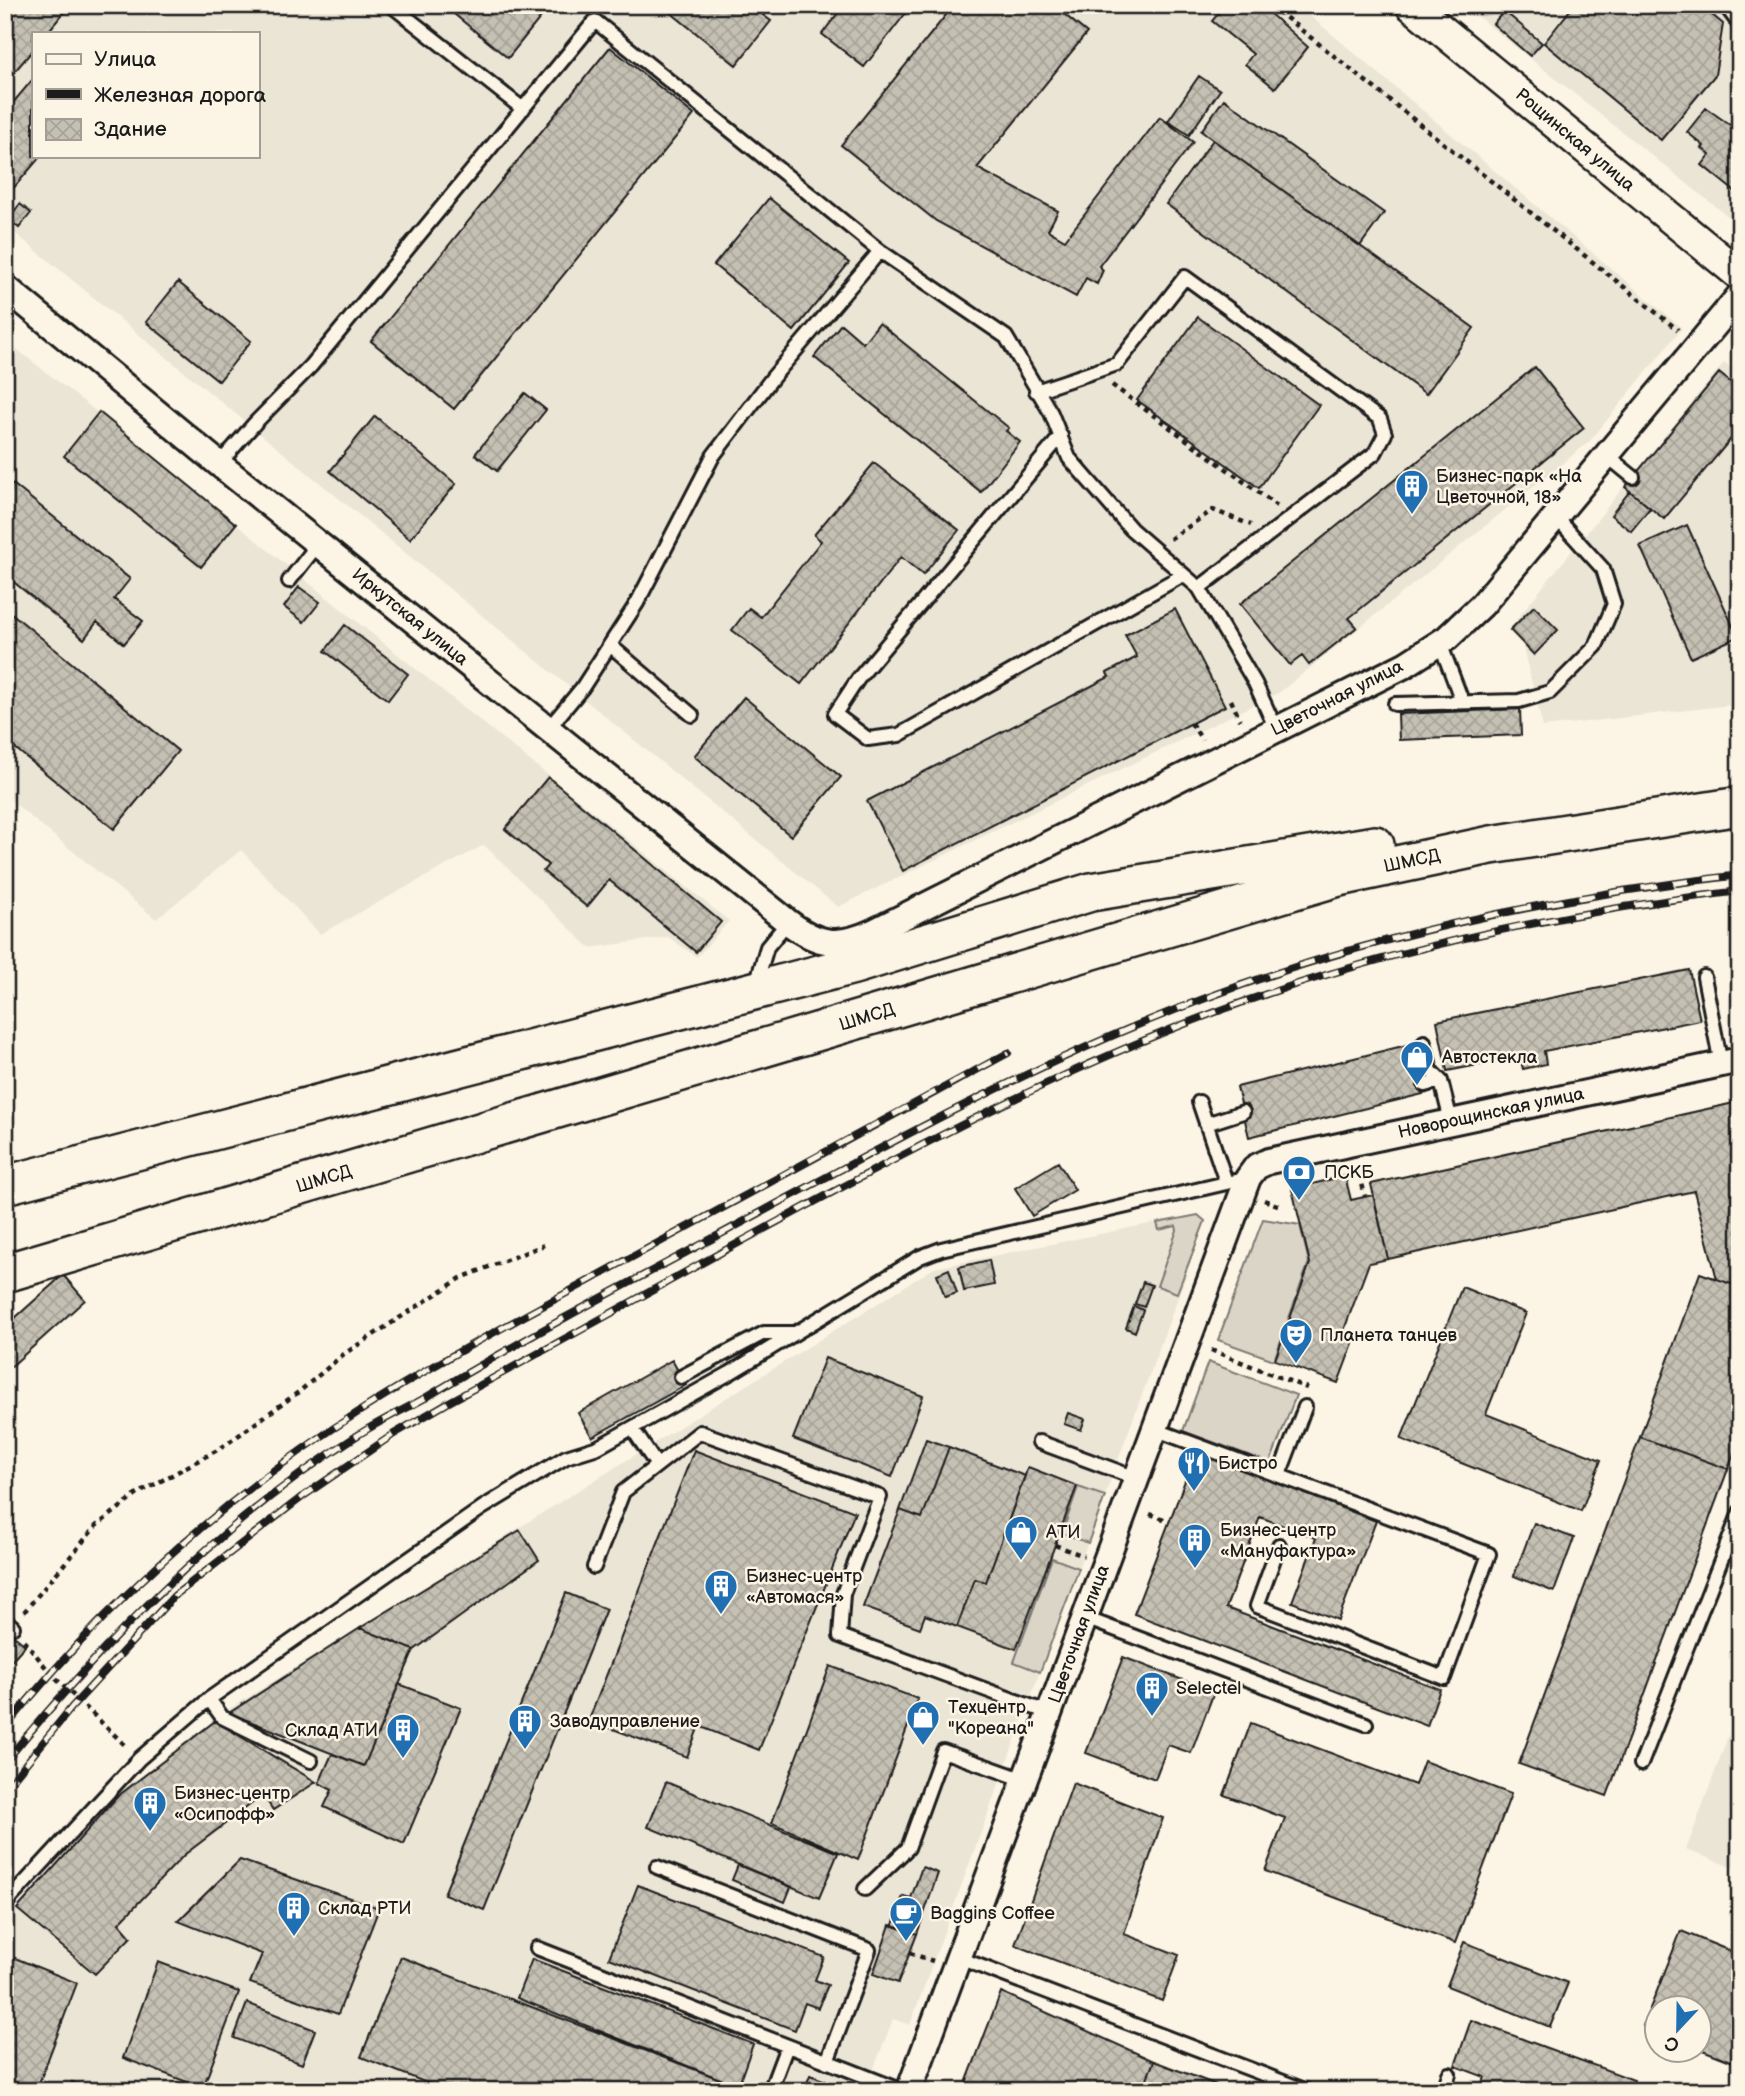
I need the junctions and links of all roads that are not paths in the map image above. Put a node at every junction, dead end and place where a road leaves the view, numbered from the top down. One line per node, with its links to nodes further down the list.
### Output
1 (391, 5): 5 (lane)
2 (1411, 5): 7 (street, Рощинская улица)
3 (1726, 5): 4 (lane)
4 (1740, 25)
5 (523, 109): 6 (lane); 13 (lane)
6 (880, 251): 10 (lane); 21 (lane)
7 (1740, 275)
8 (5, 287): 13 (street, Иркутская улица)
9 (1740, 295): 12 (street, Цветочная улица)
10 (1036, 391): 11 (lane); 19 (lane)
11 (1061, 436): 17 (lane); 17 (lane)
12 (1606, 454): 14 (lane); 15 (street, Цветочная улица)
13 (219, 464): 16 (street, Иркутская улица)
14 (1633, 477)
15 (1555, 516): 20 (street, Цветочная улица); 22 (lane)
16 (318, 544): 18 (lane); 25 (street, Иркутская улица)
17 (1183, 575): 19 (lane)
18 (289, 581)
19 (1199, 588): 26 (lane)
20 (1440, 643): 22 (lane); 26 (street, Цветочная улица)
21 (611, 646): 24 (lane); 25 (lane)
22 (1462, 701): 23 (lane)
23 (1395, 704)
24 (692, 715)
25 (548, 729): 29 (street, Иркутская улица)
26 (1276, 729): 30 (street, Цветочная улица)
27 (1740, 790): 42 (main road, ШМСД)
28 (1740, 806): 43 (main road, ШМСД)
29 (788, 922): 30 (street, Иркутская улица); 31 (lane)
30 (819, 940)
31 (759, 974)
32 (1704, 977): 34 (lane)
33 (1424, 1042): 35 (lane)
34 (1730, 1062): 39 (street, Новорощинская улица)
35 (1441, 1081): 36 (lane); 39 (lane)
36 (1425, 1085)
37 (1199, 1102): 40 (lane)
38 (1243, 1112): 40 (lane)
39 (1451, 1121): 41 (street, Новорощинская улица)
40 (1206, 1124): 41 (lane)
41 (1237, 1180): 44 (lane); 48 (street, Цветочная улица)
42 (5, 1185)
43 (5, 1273)
44 (796, 1333): 45 (lane); 47 (lane)
45 (681, 1377)
46 (1306, 1407): 51 (lane)
47 (632, 1428): 50 (lane); 57 (lane)
48 (1154, 1429): 51 (lane); 52 (street, Цветочная улица)
49 (1039, 1442): 52 (lane)
50 (656, 1464): 55 (lane); 58 (lane)
51 (1279, 1475): 54 (lane)
52 (1136, 1478): 56 (street, Цветочная улица)
53 (1740, 1513): 61 (lane)
54 (1279, 1545)
55 (594, 1567)
56 (1085, 1618): 58 (street, Цветочная улица); 59 (lane)
57 (209, 1699): 60 (lane); 65 (lane)
58 (1049, 1713): 62 (street, Цветочная улица)
59 (1366, 1724)
60 (311, 1761)
61 (1641, 1764)
62 (1025, 1780): 64 (lane); 67 (street, Цветочная улица)
63 (656, 1867): 69 (lane)
64 (865, 1889)
65 (5, 1904)
66 (537, 1948): 68 (lane)
67 (948, 1961): 73 (street, Цветочная улица); 74 (lane)
68 (787, 2046): 69 (lane); 71 (lane)
69 (827, 2062): 72 (lane)
70 (1449, 2074): 75 (lane)
71 (770, 2091)
72 (903, 2091)
73 (909, 2091)
74 (1307, 2091)
75 (1444, 2091)

